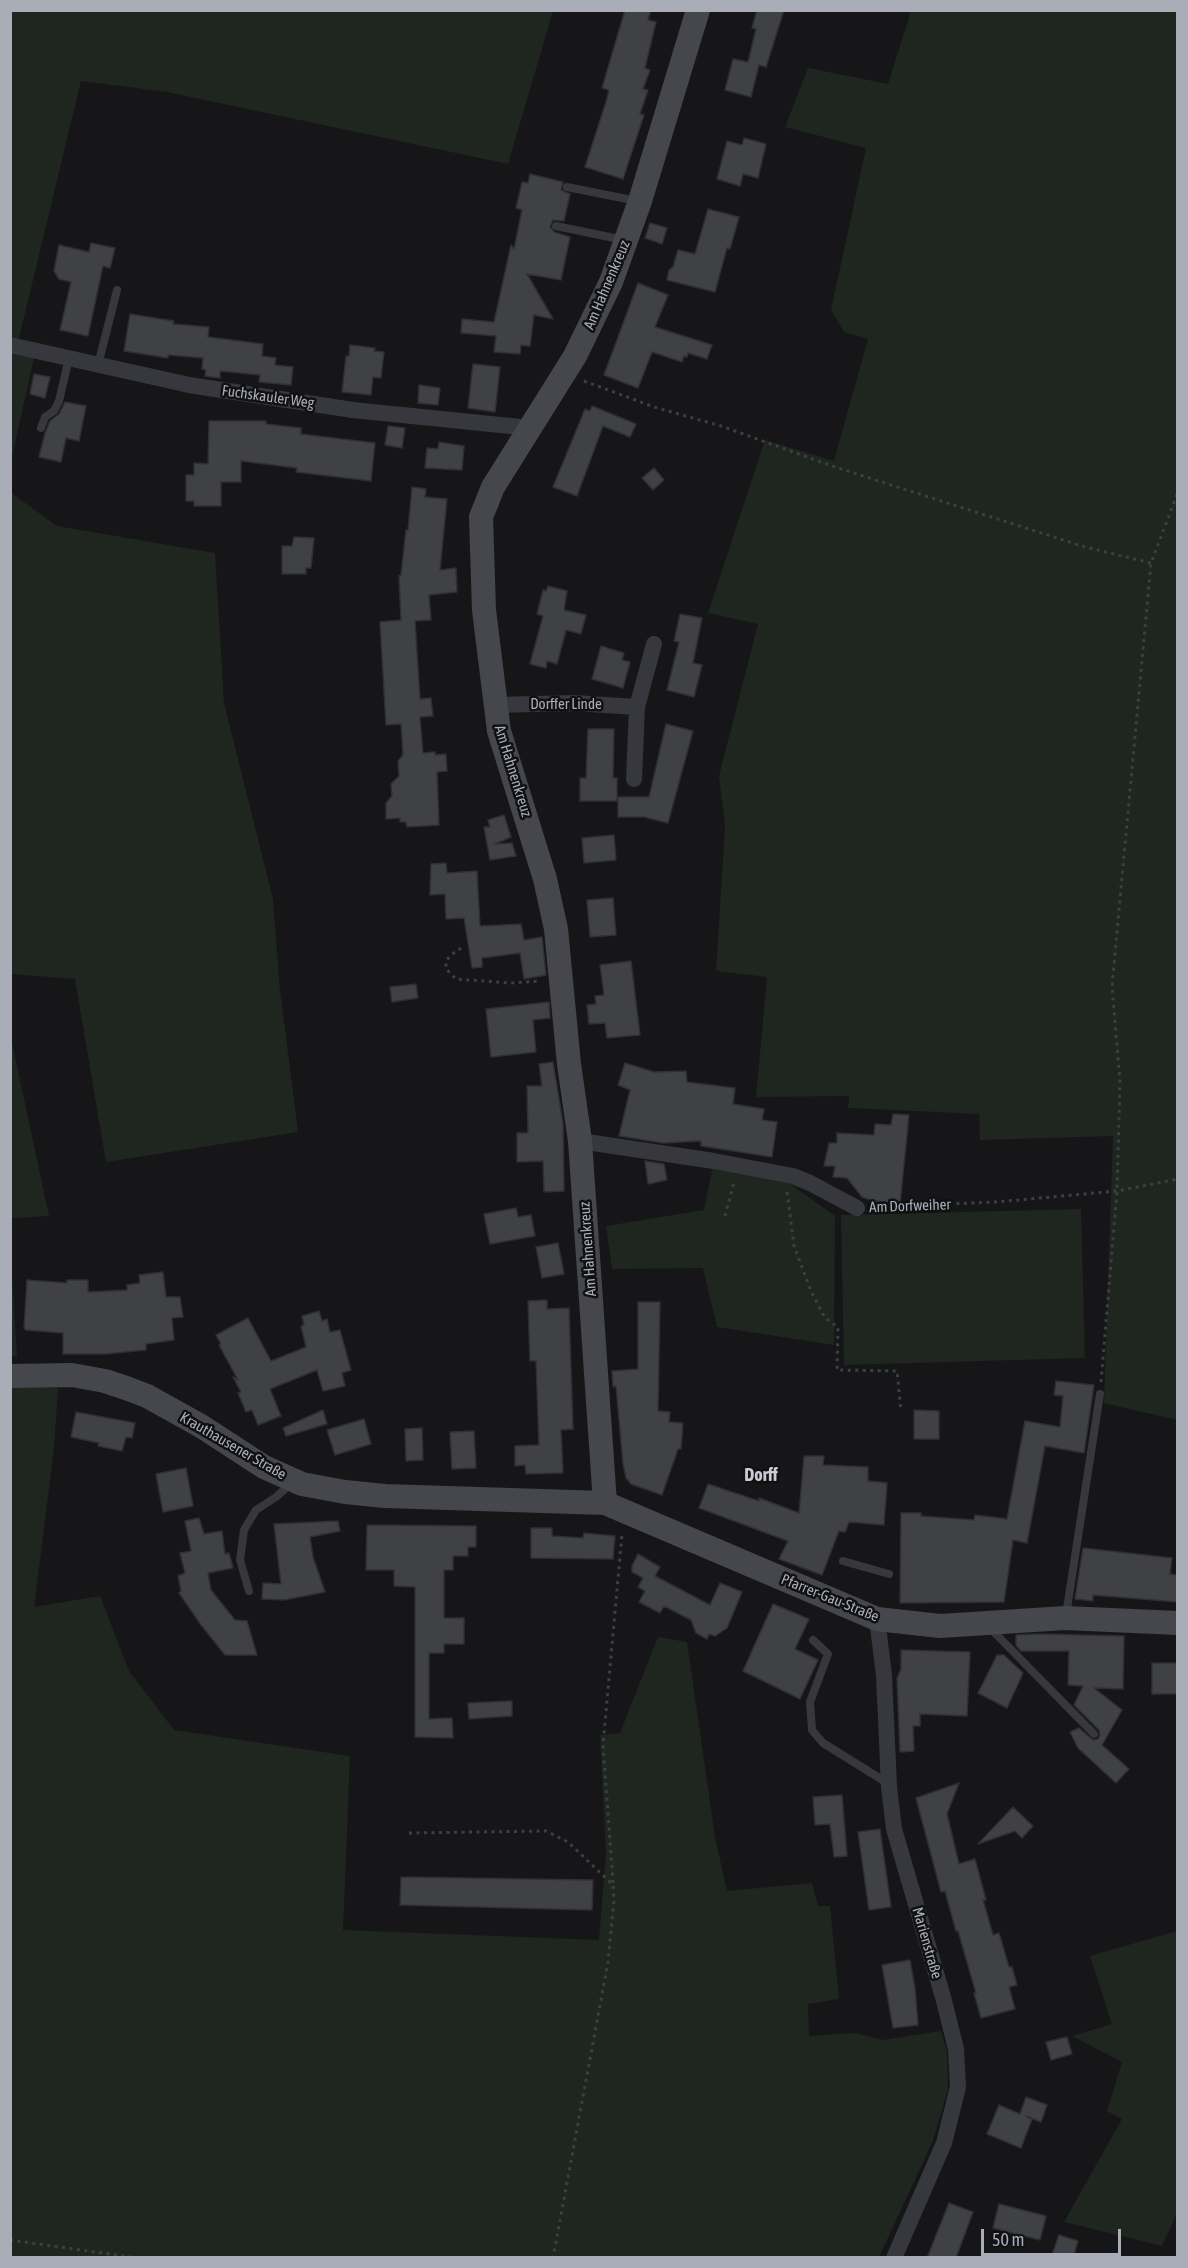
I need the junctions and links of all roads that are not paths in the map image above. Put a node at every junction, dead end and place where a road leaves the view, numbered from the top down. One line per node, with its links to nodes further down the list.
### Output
1 (698, 10): 3 (street, Am Hahnenkreuz)
2 (567, 187): 3 (lane)
3 (640, 201): 5 (street, Am Hahnenkreuz)
4 (556, 226): 5 (lane)
5 (627, 241): 11 (street, Am Hahnenkreuz)
6 (117, 290): 9 (lane)
7 (10, 345): 8 (street, Fuchskauler Weg)
8 (69, 358): 9 (street, Fuchskauler Weg); 10 (lane)
9 (98, 365): 11 (street, Fuchskauler Weg)
10 (41, 428)
11 (530, 428): 13 (street, Am Hahnenkreuz)
12 (654, 644): 14 (street)
13 (494, 705): 14 (street, Dorffer Linde); 16 (street, Am Hahnenkreuz)
14 (637, 706): 15 (street)
15 (634, 780)
16 (580, 1141): 17 (street, Am Dorfweiher); 21 (street, Am Hahnenkreuz)
17 (857, 1208)
18 (10, 1376): 20 (street, Krauthausener Straße)
19 (1100, 1394): 26 (lane)
20 (291, 1479): 21 (street, Krauthausener Straße); 24 (lane)
21 (616, 1507): 25 (street, Pfarrer-Gau-Straße)
22 (843, 1561): 23 (lane)
23 (889, 1574)
24 (249, 1591)
25 (877, 1618): 27 (street, Pfarrer-Gau-Straße); 31 (street, Marienstraße)
26 (1065, 1618): 27 (street, Pfarrer-Gau-Straße); 28 (street, Pfarrer-Gau-Straße)
27 (985, 1623): 30 (lane)
28 (1178, 1623)
29 (813, 1640): 31 (lane)
30 (1094, 1734)
31 (889, 1784): 32 (street, Marienstraße)
32 (894, 2258)

